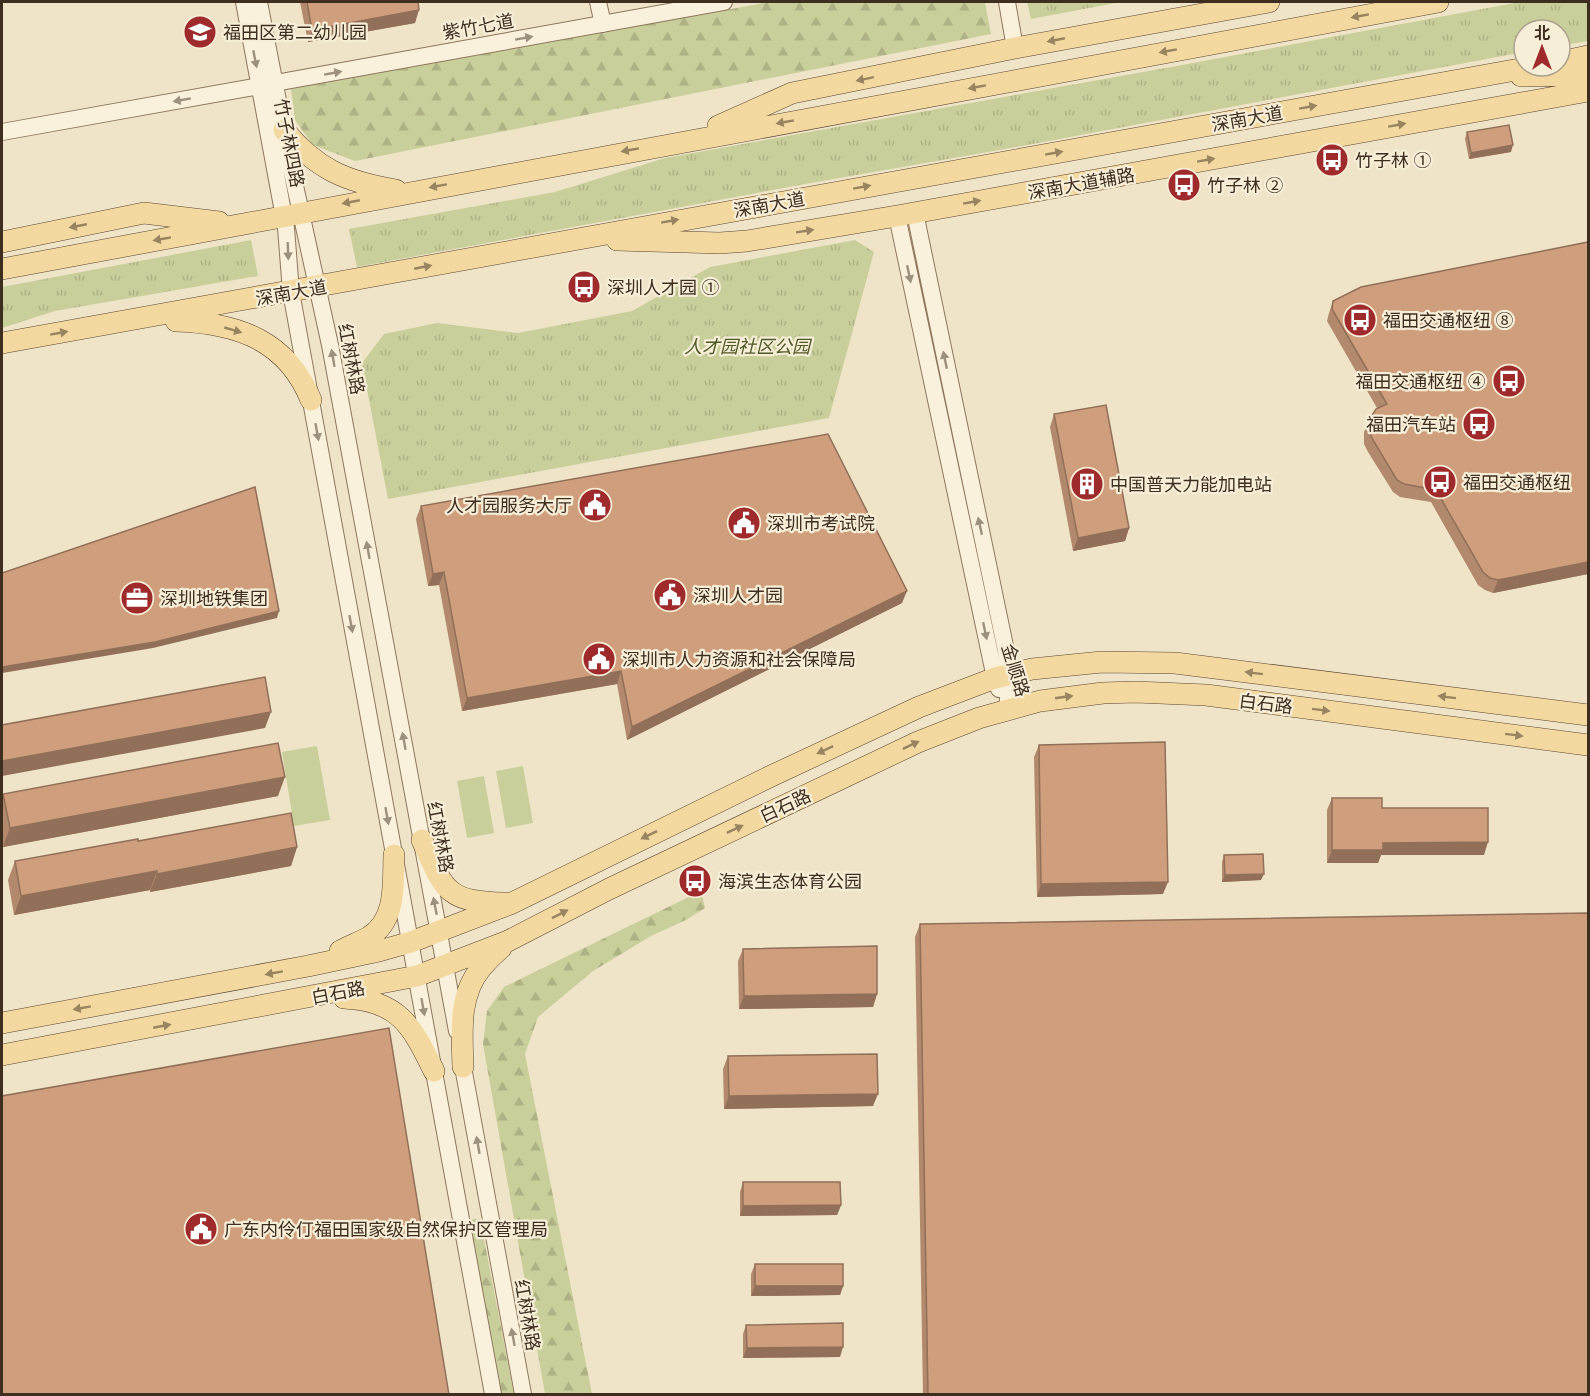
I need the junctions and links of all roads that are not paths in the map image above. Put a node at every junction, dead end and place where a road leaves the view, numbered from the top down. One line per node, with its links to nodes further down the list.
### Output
1 (244, 2): 15 (street, 竹子林四路, one-way to 15)
2 (259, 2): 15 (street, 竹子林四路)
3 (598, 2): 8 (street)
4 (724, 2): 8 (street, 紫竹七道)
5 (1007, 2): 9 (street)
6 (1269, 2): 9 (main road, one-way to 9)
7 (1438, 2): 19 (main road, one-way to 19)
8 (603, 24): 15 (street, 紫竹七道, one-way to 8)
9 (1015, 48): 19 (main road, one-way to 19)
10 (1588, 56): 11 (main road)
11 (1572, 59)
12 (1512, 71): 14 (main road, 深南大道)
13 (1588, 75): 14 (main road)
14 (1473, 78): 24 (main road, 深南大道, one-way to 14)
15 (267, 84): 17 (street, 竹子林四路); 18 (street, 紫竹七道, one-way to 18); 21 (street, 竹子林四路)
16 (1588, 91): 22 (main road, 深南大道辅路, one-way to 16)
17 (284, 130): 20 (main road); 21 (street, 竹子林四路)
18 (2, 132)
19 (688, 140): 20 (main road, one-way to 20)
20 (408, 192): 21 (main road, one-way to 21)
21 (293, 214): 23 (main road); 27 (street, 竹子林四路); 28 (street, 竹子林四路, one-way to 28)
22 (906, 215): 24 (main road, 深南大道辅路, one-way to 22); 32 (street, 金顺路)
23 (240, 225): 25 (main road, one-way to 25); 26 (main road, one-way to 26)
24 (571, 239): 27 (main road, 深南大道, one-way to 24)
25 (2, 242)
26 (2, 269)
27 (317, 287): 28 (main road, 深南大道); 36 (street, 红树林路, one-way to 27)
28 (291, 292): 29 (main road, 深南大道); 31 (street)
29 (112, 324): 30 (main road, 深南大道, one-way to 29); 31 (main road, one-way to 31)
30 (2, 343)
31 (311, 400): 37 (street, one-way to 37)
32 (1002, 676): 33 (street, 金顺路); 34 (main road, 白石路, one-way to 32); 38 (main road, 白石路, one-way to 38)
33 (1007, 710): 35 (main road, 白石路, one-way to 35); 40 (main road, 白石路, one-way to 33)
34 (1588, 715)
35 (1588, 745)
36 (422, 840): 38 (main road); 39 (street, 红树林路, one-way to 36)
37 (394, 855): 41 (street); 42 (main road)
38 (510, 904): 39 (main road, 白石路)
39 (440, 932): 41 (main road, 白石路); 43 (street, 红树林路)
40 (508, 941): 43 (main road, 白石路); 48 (main road)
41 (411, 942): 42 (main road, 白石路); 44 (street)
42 (308, 966): 46 (main road, 白石路, one-way to 46)
43 (446, 966): 44 (main road, 白石路); 48 (street, 红树林路)
44 (417, 976): 45 (main road, 白石路); 49 (street, one-way to 49)
45 (311, 997): 47 (main road, 白石路, one-way to 45); 49 (main road)
46 (2, 1023)
47 (2, 1055)
48 (463, 1067): 51 (street, 红树林路, one-way to 48)
49 (434, 1071): 50 (street)
50 (493, 1395)
51 (523, 1395)

